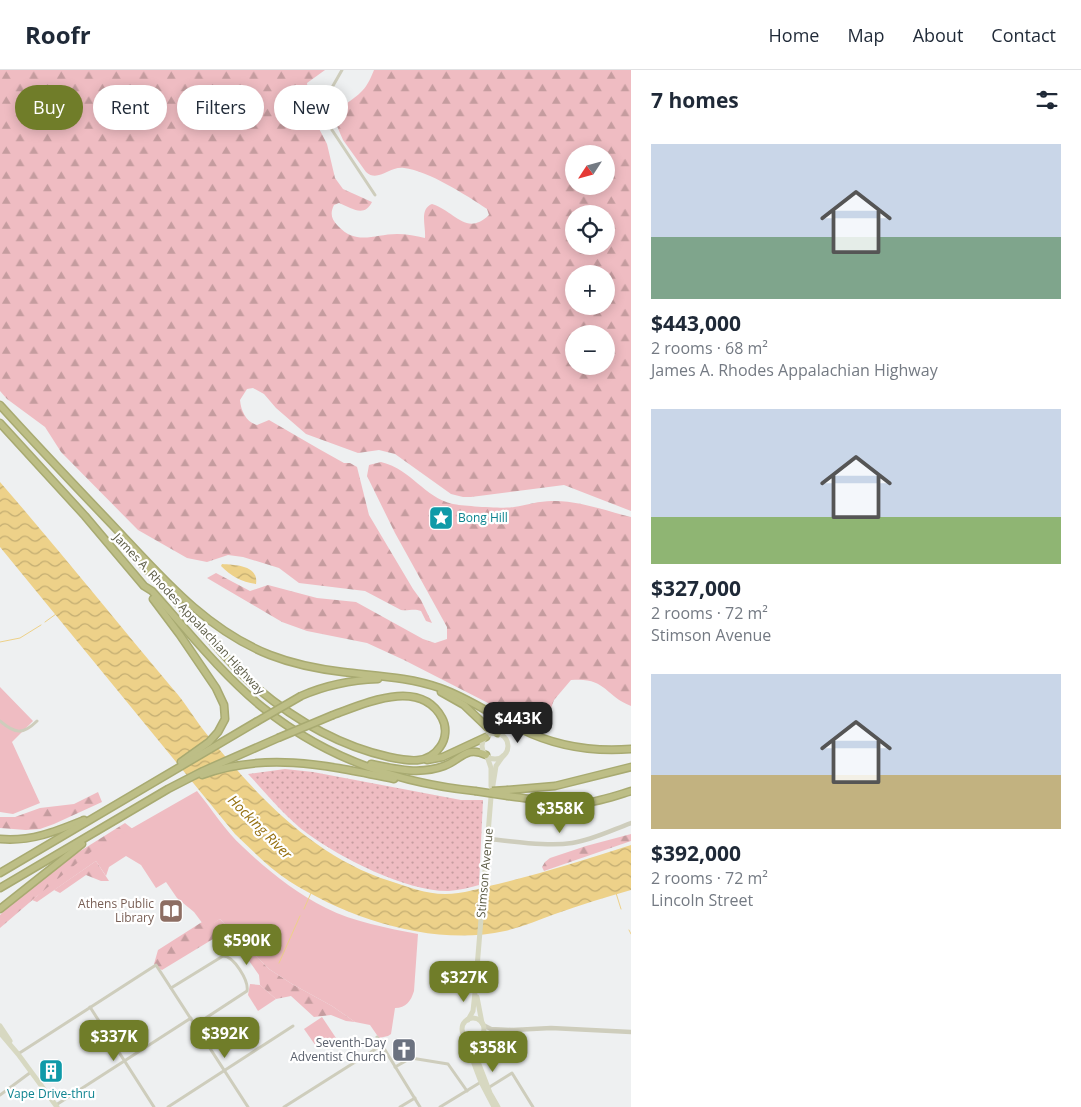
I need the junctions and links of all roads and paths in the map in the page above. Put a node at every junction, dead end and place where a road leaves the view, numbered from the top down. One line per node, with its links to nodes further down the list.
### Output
1 (342, 70): 2 (street)
2 (375, 195)
3 (0, 405): 4 (highway, James A. Rhodes Appalachian Highway)
4 (15, 421): 7 (highway, James A. Rhodes Appalachian Highway); 16 (highway)
5 (0, 423): 6 (highway, James A. Rhodes Appalachian Highway)
6 (144, 586): 17 (highway, James A. Rhodes Appalachian Highway); 19 (highway)
7 (394, 678): 8 (highway, James A. Rhodes Appalachian Highway); 19 (highway, bridge)
8 (419, 682): 11 (highway); 13 (highway, James A. Rhodes Appalachian Highway)
9 (37, 720): 10 (street)
10 (0, 721)
11 (498, 733): 12 (main road); 15 (main road)
12 (486, 737): 14 (main road); 16 (highway)
13 (631, 749)
14 (486, 755): 15 (main road); 17 (highway); 24 (main road)
15 (503, 756): 24 (main road, Stimson Avenue)
16 (424, 760): 20 (highway, bridge)
17 (350, 761): 21 (highway, James A. Rhodes Appalachian Highway)
18 (631, 767): 23 (highway, James A. Rhodes Appalachian Highway)
19 (162, 777): 25 (highway)
20 (189, 778): 21 (highway); 27 (highway)
21 (416, 783): 23 (highway, James A. Rhodes Appalachian Highway, bridge)
22 (631, 791): 23 (highway)
23 (508, 793)
24 (491, 796): 29 (main road, Stimson Avenue)
25 (97, 815): 28 (highway); 30 (highway)
26 (631, 824): 29 (street)
27 (108, 826): 31 (highway); 32 (highway)
28 (0, 839)
29 (488, 839): 34 (main road, Stimson Avenue)
30 (0, 873)
31 (0, 888)
32 (0, 909)
33 (171, 988): 35 (street); 36 (street); 39 (street)
34 (476, 992): 37 (main road, Stimson Avenue); 38 (main road, Stimson Avenue)
35 (90, 1007): 49 (street); 50 (street)
36 (192, 1018): 39 (street); 50 (street)
37 (468, 1020): 38 (main road); 45 (main road)
38 (482, 1024): 42 (street); 47 (main road)
39 (195, 1025): 52 (street)
40 (0, 1026): 49 (main road)
41 (293, 1026): 52 (street)
42 (514, 1030): 44 (street); 47 (street)
43 (0, 1032): 49 (main road)
44 (631, 1032)
45 (464, 1036): 47 (main road); 54 (main road)
46 (377, 1038): 48 (street)
47 (479, 1038): 55 (main road)
48 (382, 1045): 51 (street); 63 (street)
49 (18, 1054): 53 (main road)
50 (124, 1061): 59 (street); 60 (street)
51 (395, 1067): 56 (street); 58 (street)
52 (225, 1070): 61 (street); 62 (street)
53 (31, 1072): 57 (street); 59 (main road)
54 (481, 1082): 56 (street); 67 (main road)
55 (488, 1088): 68 (main road); 69 (street)
56 (466, 1091): 66 (street)
57 (0, 1095)
58 (415, 1098): 64 (street); 65 (street)
59 (56, 1106)
60 (154, 1107)
61 (168, 1107)
62 (248, 1107)
63 (284, 1107)
64 (400, 1107)
65 (420, 1107)
66 (440, 1107)
67 (494, 1107)
68 (498, 1107)
69 (533, 1107)

